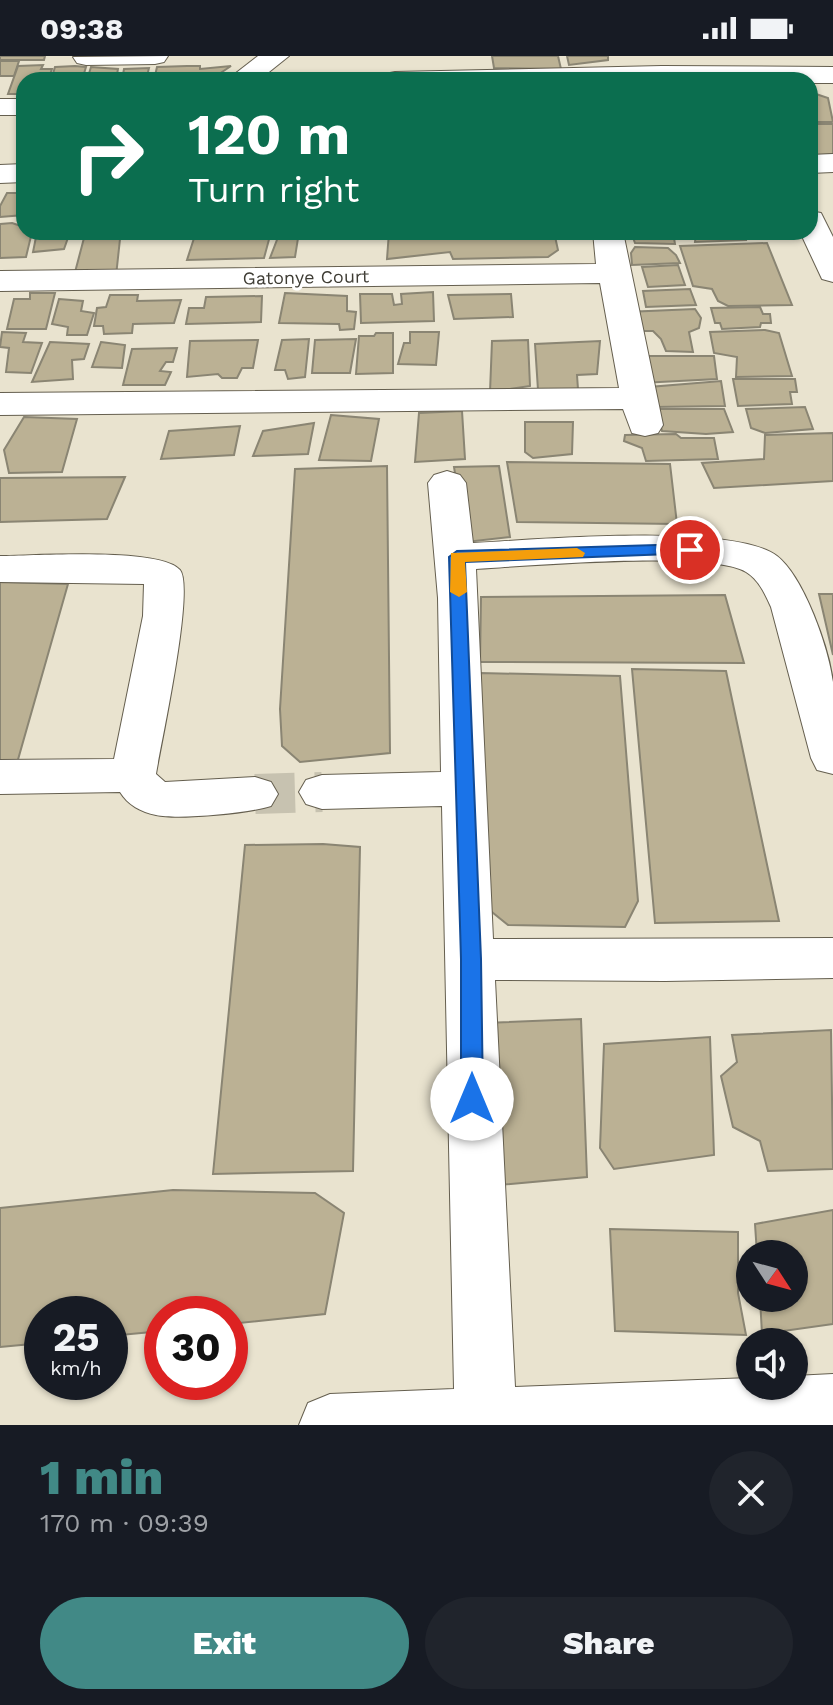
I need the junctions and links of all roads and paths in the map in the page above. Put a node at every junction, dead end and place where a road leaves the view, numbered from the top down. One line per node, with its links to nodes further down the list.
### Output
1 (155, 56): 3 (street)
2 (276, 56): 6 (street)
3 (86, 57)
4 (659, 65): 5 (street); 8 (street)
5 (482, 67): 7 (street)
6 (253, 72)
7 (449, 72)
8 (781, 72)
9 (818, 238): 11 (street)
10 (609, 240): 12 (street)
11 (833, 272)
12 (612, 273): 13 (street, Gatonye Court); 14 (street)
13 (0, 281)
14 (0, 404)
15 (447, 483): 16 (street)
16 (457, 557): 18 (street); 21 (street)
17 (0, 569): 19 (street)
18 (833, 758)
19 (133, 775): 20 (street); 23 (street)
20 (0, 777)
21 (464, 789): 22 (street); 25 (street)
22 (322, 792)
23 (255, 794)
24 (833, 958): 25 (street)
25 (471, 959): 27 (street)
26 (833, 1405): 27 (street)
27 (486, 1418): 28 (street)
28 (330, 1425)

